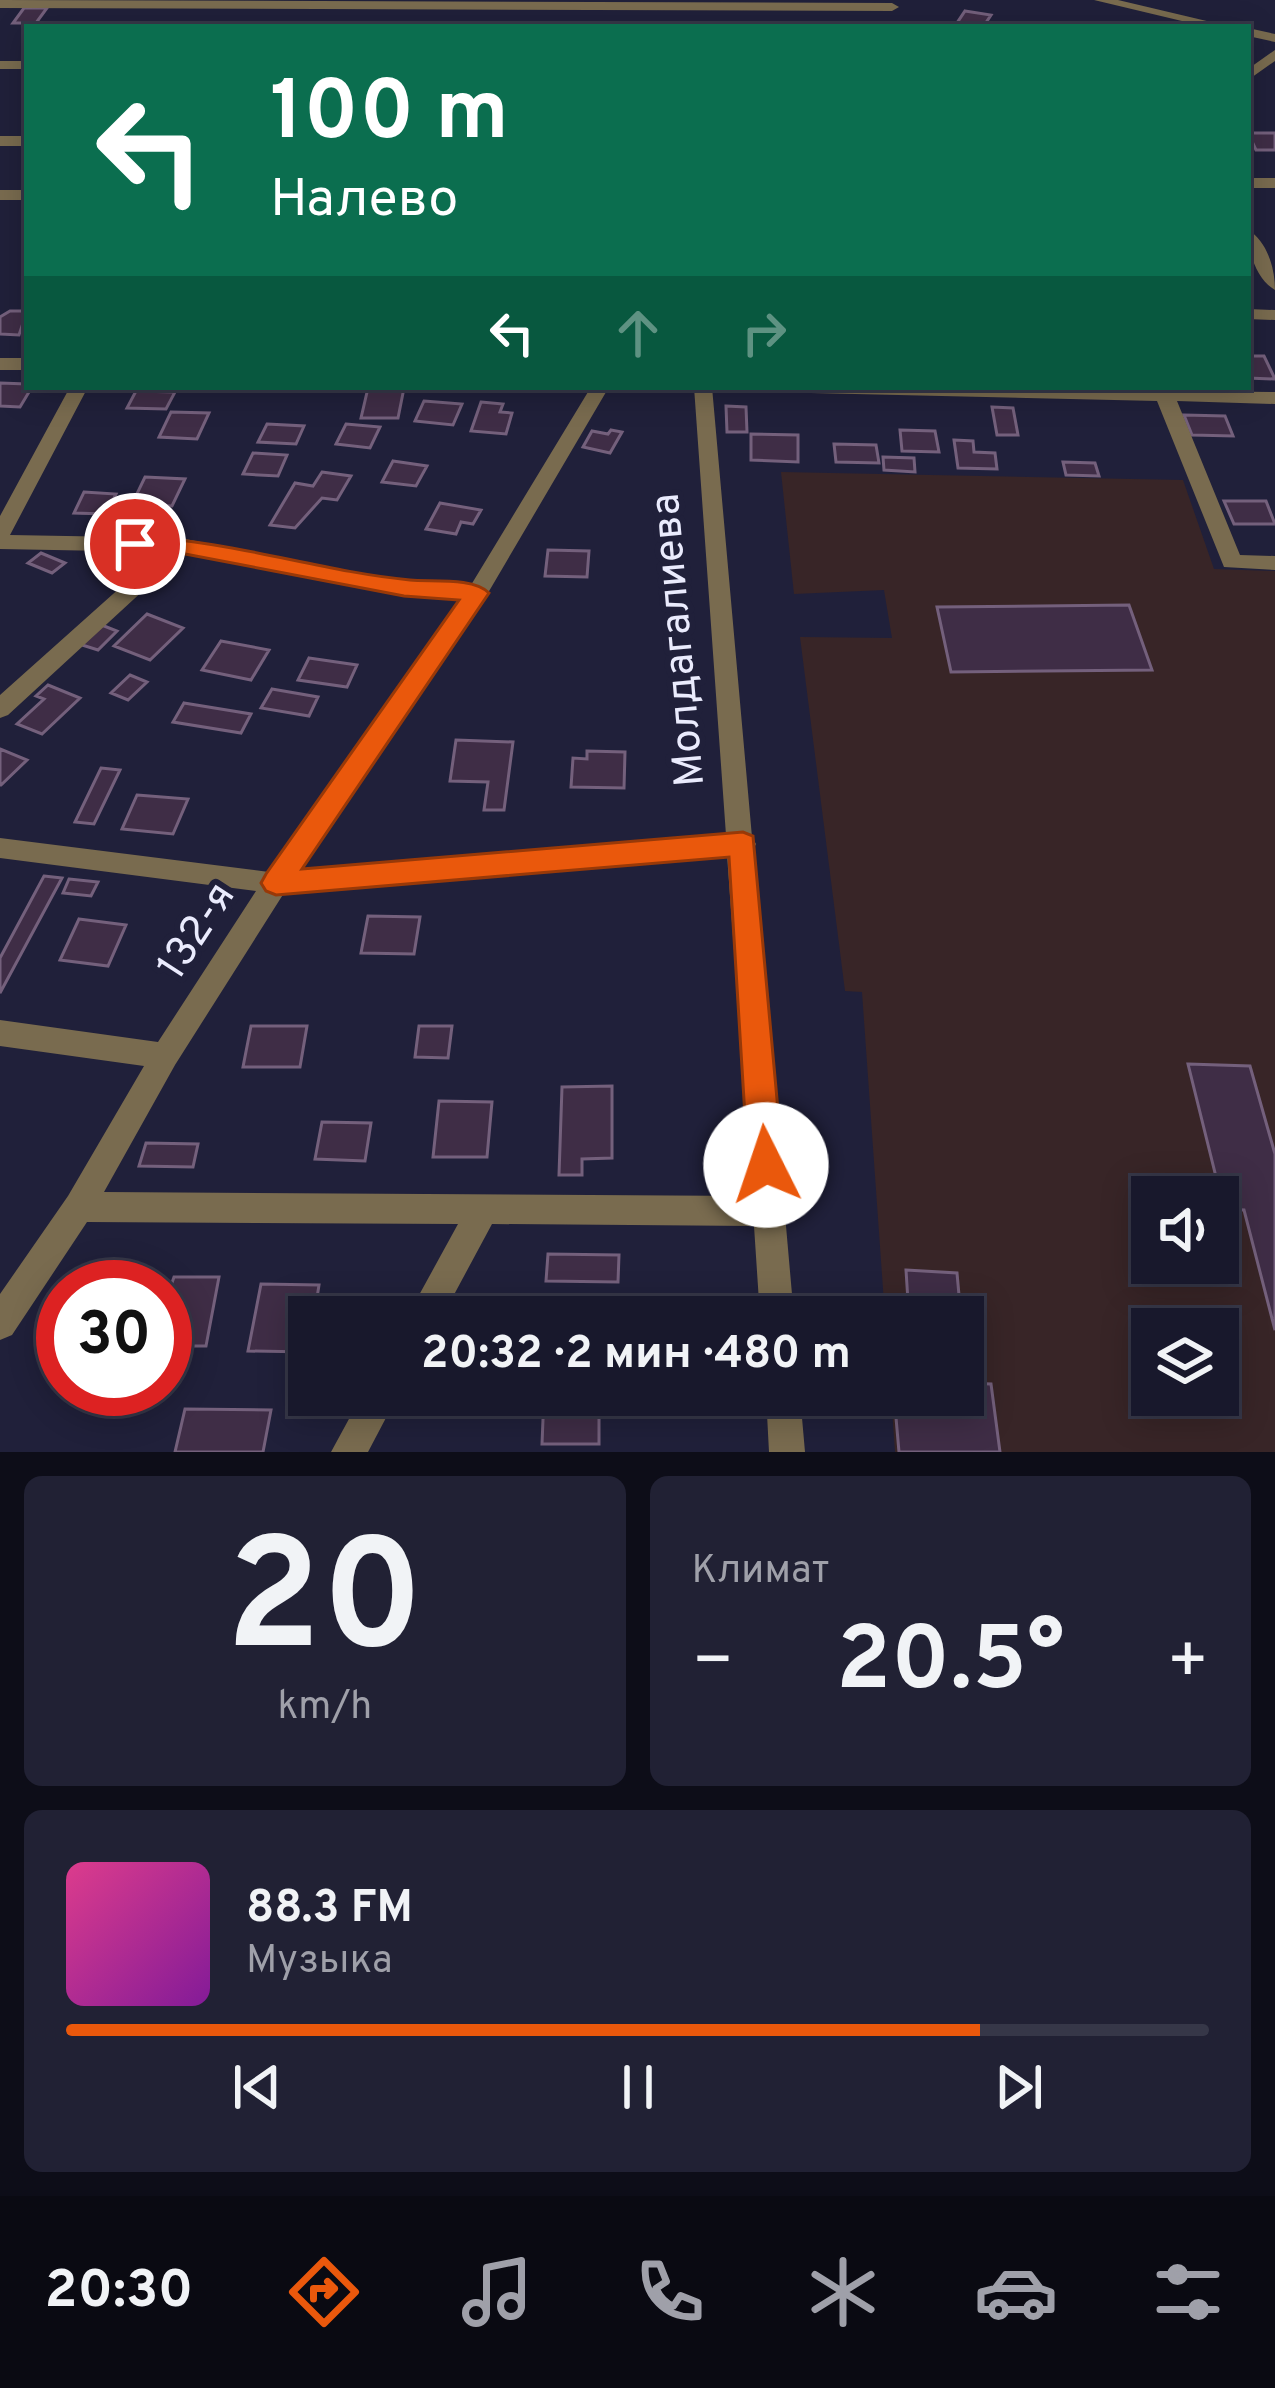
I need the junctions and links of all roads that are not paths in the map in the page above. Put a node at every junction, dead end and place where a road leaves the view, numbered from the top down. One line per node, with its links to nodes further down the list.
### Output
1 (1100, 0): 5 (street)
2 (191, 3): 3 (street); 4 (street)
3 (890, 3)
4 (0, 4)
5 (1151, 4): 6 (street)
6 (1216, 24)
7 (1275, 54): 8 (street)
8 (1251, 74)
9 (1251, 241): 10 (street)
10 (1275, 285)
11 (77, 390): 17 (street)
12 (598, 390): 20 (street, 132-я)
13 (703, 390): 22 (street, Молдагалиева)
14 (929, 390): 15 (street)
15 (1166, 396): 16 (street); 19 (street)
16 (1275, 398)
17 (0, 539): 18 (street)
18 (180, 545): 20 (street); 21 (street)
19 (1275, 563)
20 (477, 593): 24 (street, 132-я)
21 (0, 709)
22 (743, 844): 24 (street); 29 (street, Молдагалиева)
23 (0, 848): 24 (street)
24 (276, 883): 26 (street, 132-я)
25 (0, 1033): 26 (street)
26 (165, 1056): 27 (street, 132-я)
27 (79, 1207): 28 (street); 32 (street, 132-я)
28 (484, 1208): 29 (street); 30 (street)
29 (769, 1210): 31 (street, Молдагалиева)
30 (436, 1296)
31 (775, 1296)
32 (0, 1323)
33 (369, 1416): 35 (street)
34 (784, 1416): 36 (street)
35 (349, 1452)
36 (787, 1452)

